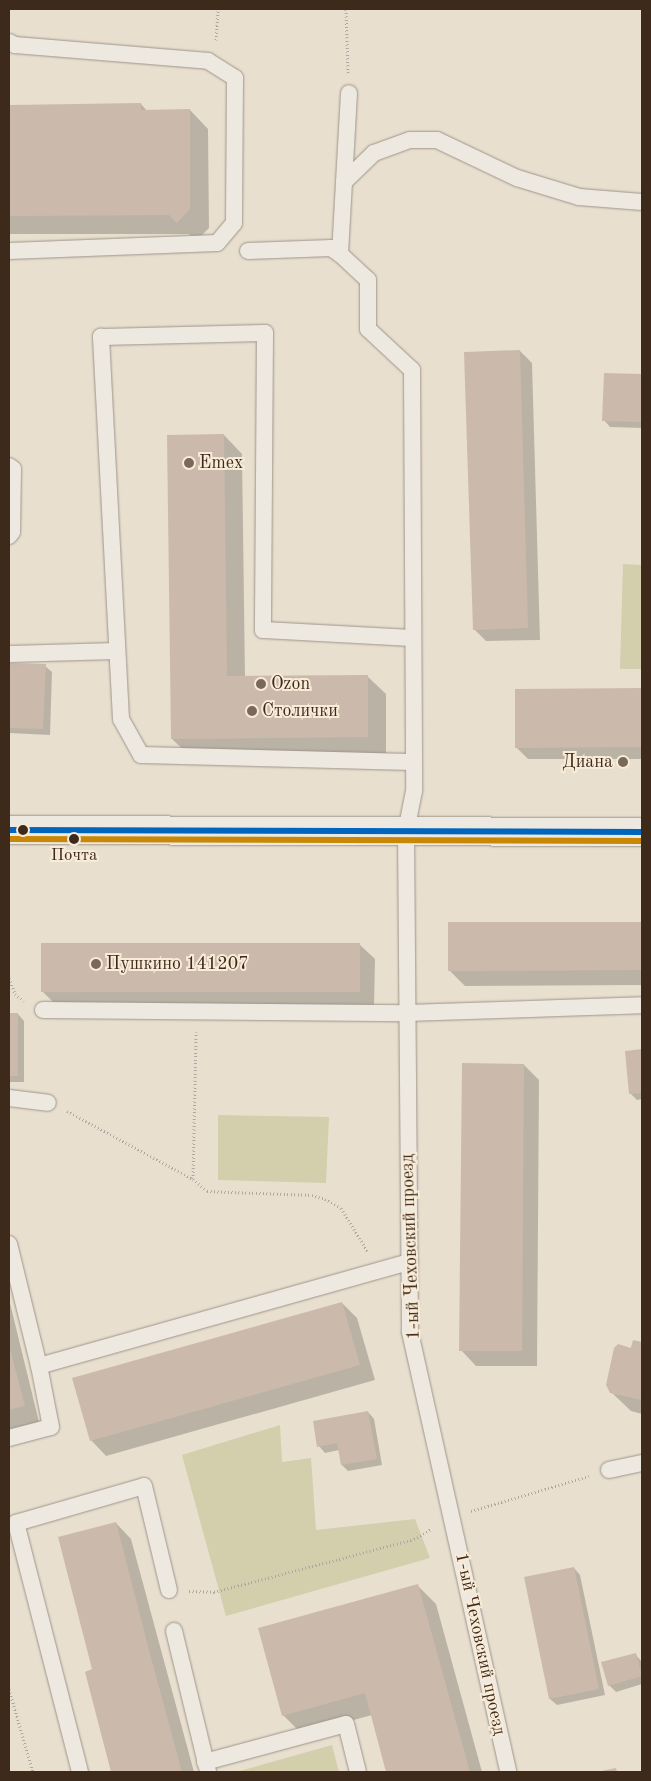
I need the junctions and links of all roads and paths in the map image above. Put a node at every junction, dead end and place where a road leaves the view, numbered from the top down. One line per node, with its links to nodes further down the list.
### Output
1 (218, 9): 4 (path)
2 (346, 9): 5 (path)
3 (9, 42): 4 (lane)
4 (216, 65): 8 (lane)
5 (349, 93): 6 (lane)
6 (344, 182): 7 (lane); 10 (lane)
7 (642, 202)
8 (9, 251)
9 (248, 251): 10 (lane)
10 (340, 254): 13 (lane, 1-ый Чеховский проезд)
11 (9, 466): 12 (lane)
12 (9, 536)
13 (413, 638): 14 (lane); 16 (lane, 1-ый Чеховский проезд)
14 (117, 651): 15 (lane); 16 (lane)
15 (9, 654)
16 (412, 762): 18 (lane, 1-ый Чеховский проезд)
17 (9, 830): 18 (main road)
18 (406, 831): 19 (main road); 24 (lane, 1-ый Чеховский проезд)
19 (642, 832)
20 (9, 978): 22 (path)
21 (642, 1005): 24 (lane)
22 (43, 1010): 23 (lane)
23 (196, 1012): 24 (lane); 27 (path)
24 (407, 1013): 29 (lane, 1-ый Чеховский проезд)
25 (9, 1098): 26 (lane)
26 (48, 1103): 27 (path)
27 (193, 1179): 30 (path)
28 (9, 1244): 31 (lane)
29 (410, 1262): 30 (lane); 35 (lane, 1-ый Чеховский проезд)
30 (378, 1271): 31 (lane)
31 (38, 1366): 32 (lane)
32 (9, 1438)
33 (642, 1463): 34 (lane)
34 (609, 1470): 35 (path)
35 (452, 1516): 36 (path); 43 (lane, 1-ый Чеховский проезд)
36 (169, 1590): 41 (lane)
37 (174, 1631): 39 (lane)
38 (9, 1689): 40 (path)
39 (206, 1767): 42 (lane)
40 (33, 1772)
41 (80, 1772)
42 (358, 1772)
43 (508, 1772)

